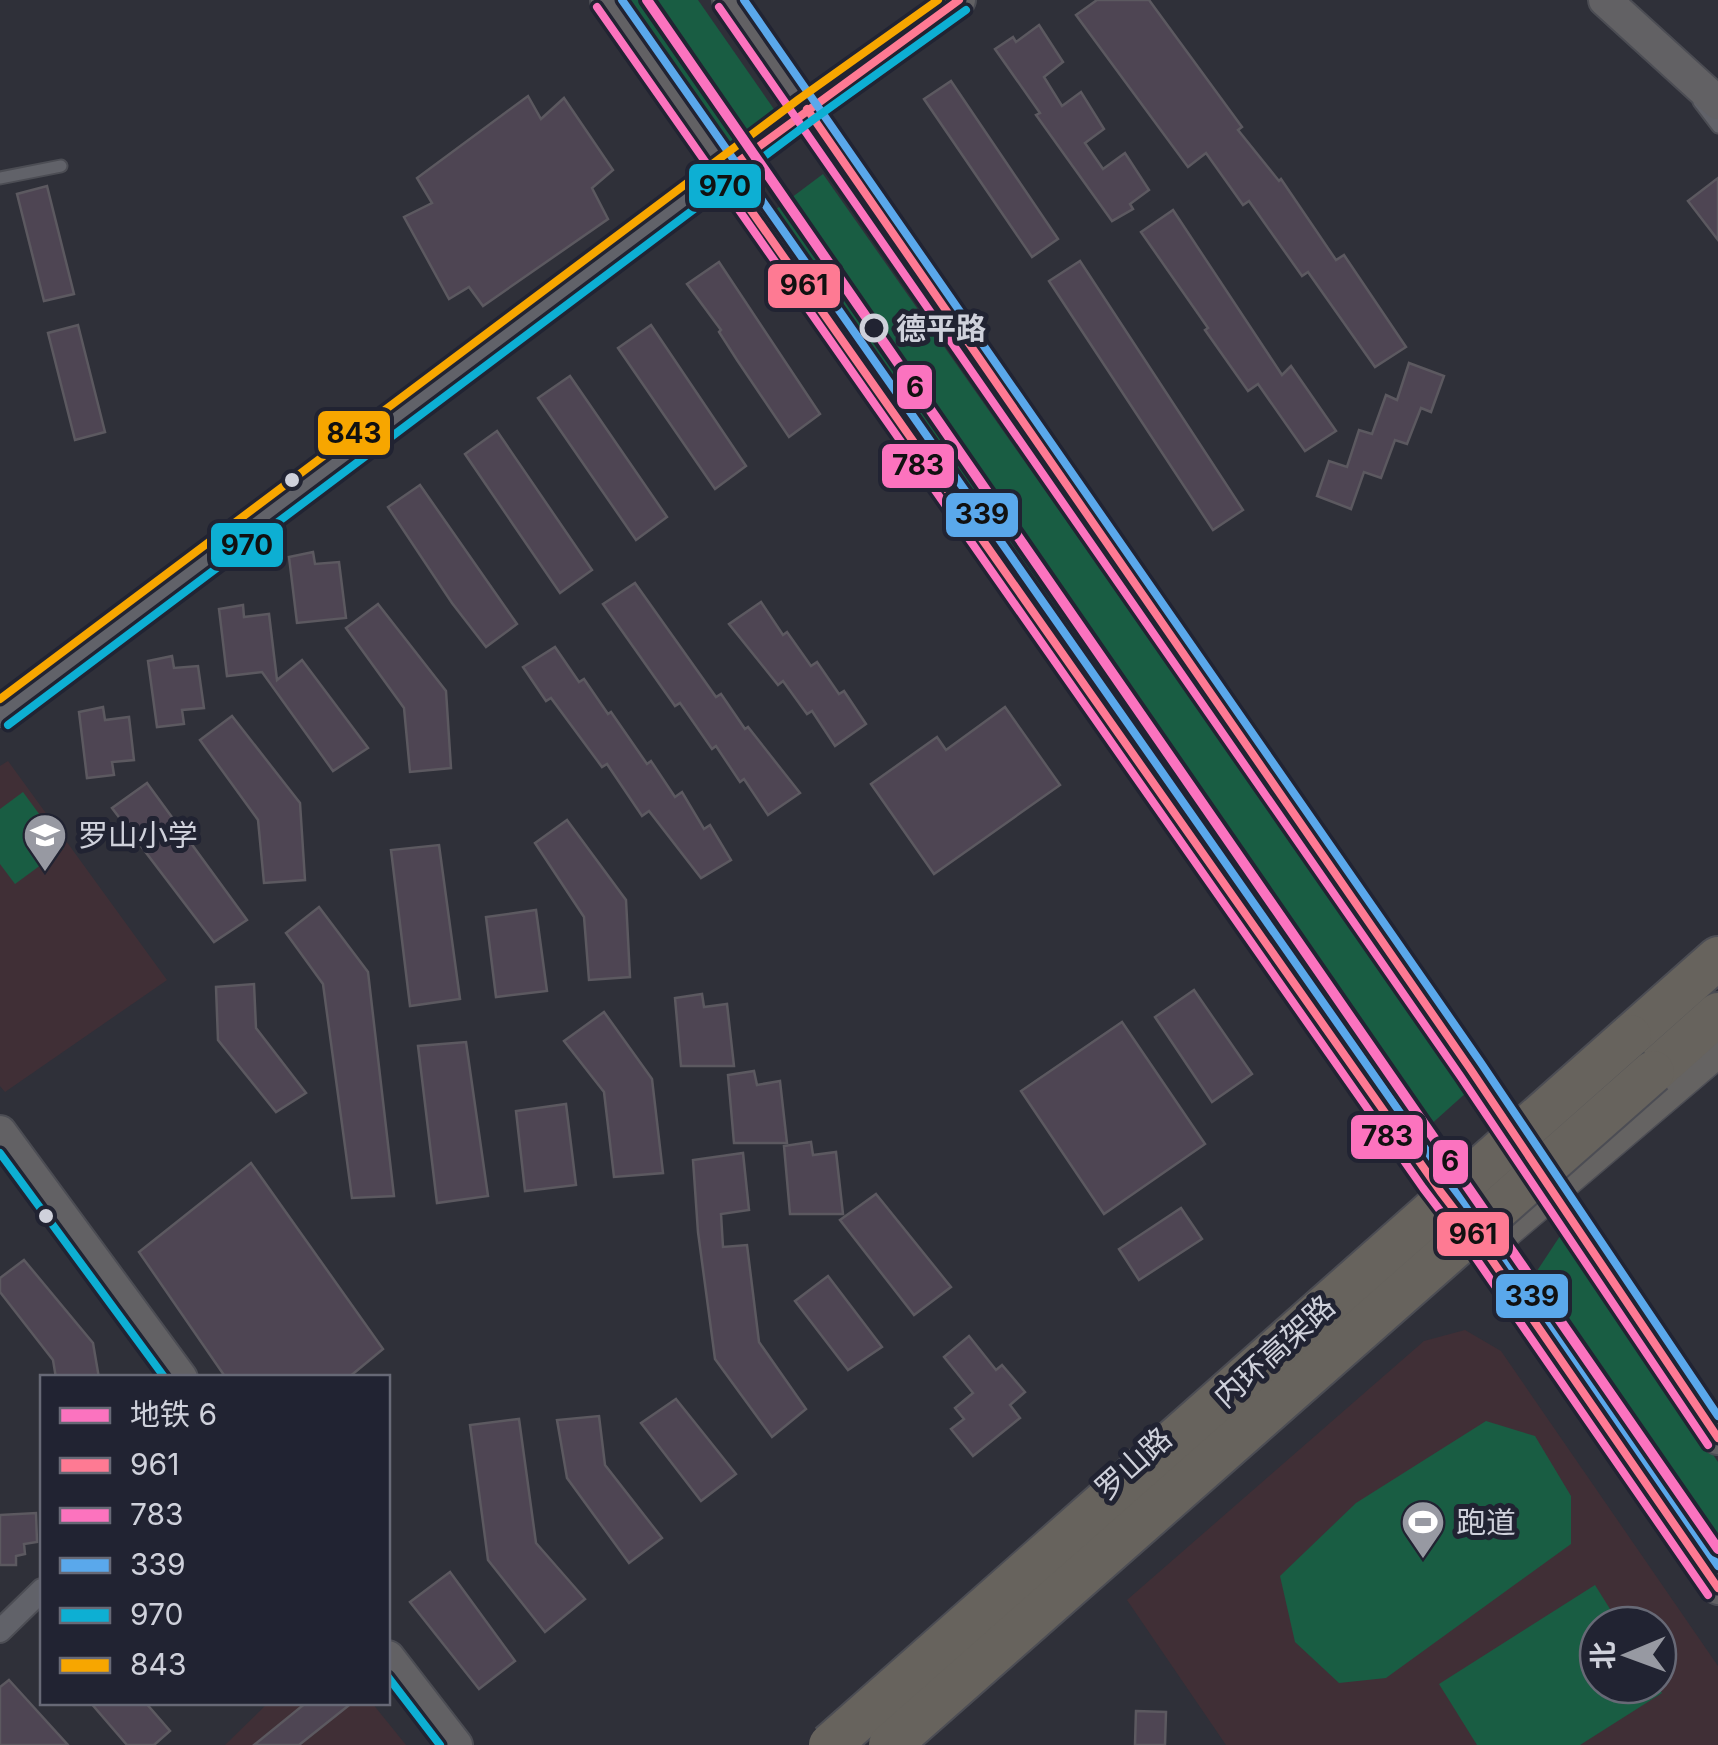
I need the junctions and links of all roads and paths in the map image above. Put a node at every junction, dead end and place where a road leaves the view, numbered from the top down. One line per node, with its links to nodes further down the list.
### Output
1 (607, 0): 9 (main road)
2 (729, 0): 6 (main road)
3 (959, 0): 6 (main road)
4 (1605, 0): 5 (main road)
5 (1699, 80): 7 (lane)
6 (806, 109): 9 (street); 16 (main road)
7 (1718, 127)
8 (61, 166): 10 (lane)
9 (724, 172): 11 (street); 18 (main road)
10 (0, 178)
11 (0, 715)
12 (1718, 940): 16 (main road, 罗山路)
13 (1718, 958): 29 (highway, 内环高架路, bridge)
14 (1718, 1014): 30 (highway, 内环高架路, bridge)
15 (1718, 1046): 19 (main road)
16 (1511, 1130): 18 (main road, 罗山路); 19 (main road)
17 (0, 1132): 21 (main road)
18 (1440, 1191): 20 (main road); 28 (main road, 罗山路)
19 (1552, 1191): 20 (main road); 22 (main road)
20 (1484, 1247): 23 (main road); 31 (main road)
21 (180, 1375)
22 (1718, 1438)
23 (1718, 1588)
24 (40, 1592): 25 (street)
25 (0, 1631)
26 (390, 1660): 27 (main road)
27 (456, 1745)
28 (815, 1745)
29 (830, 1745)
30 (890, 1745)
31 (911, 1745)

